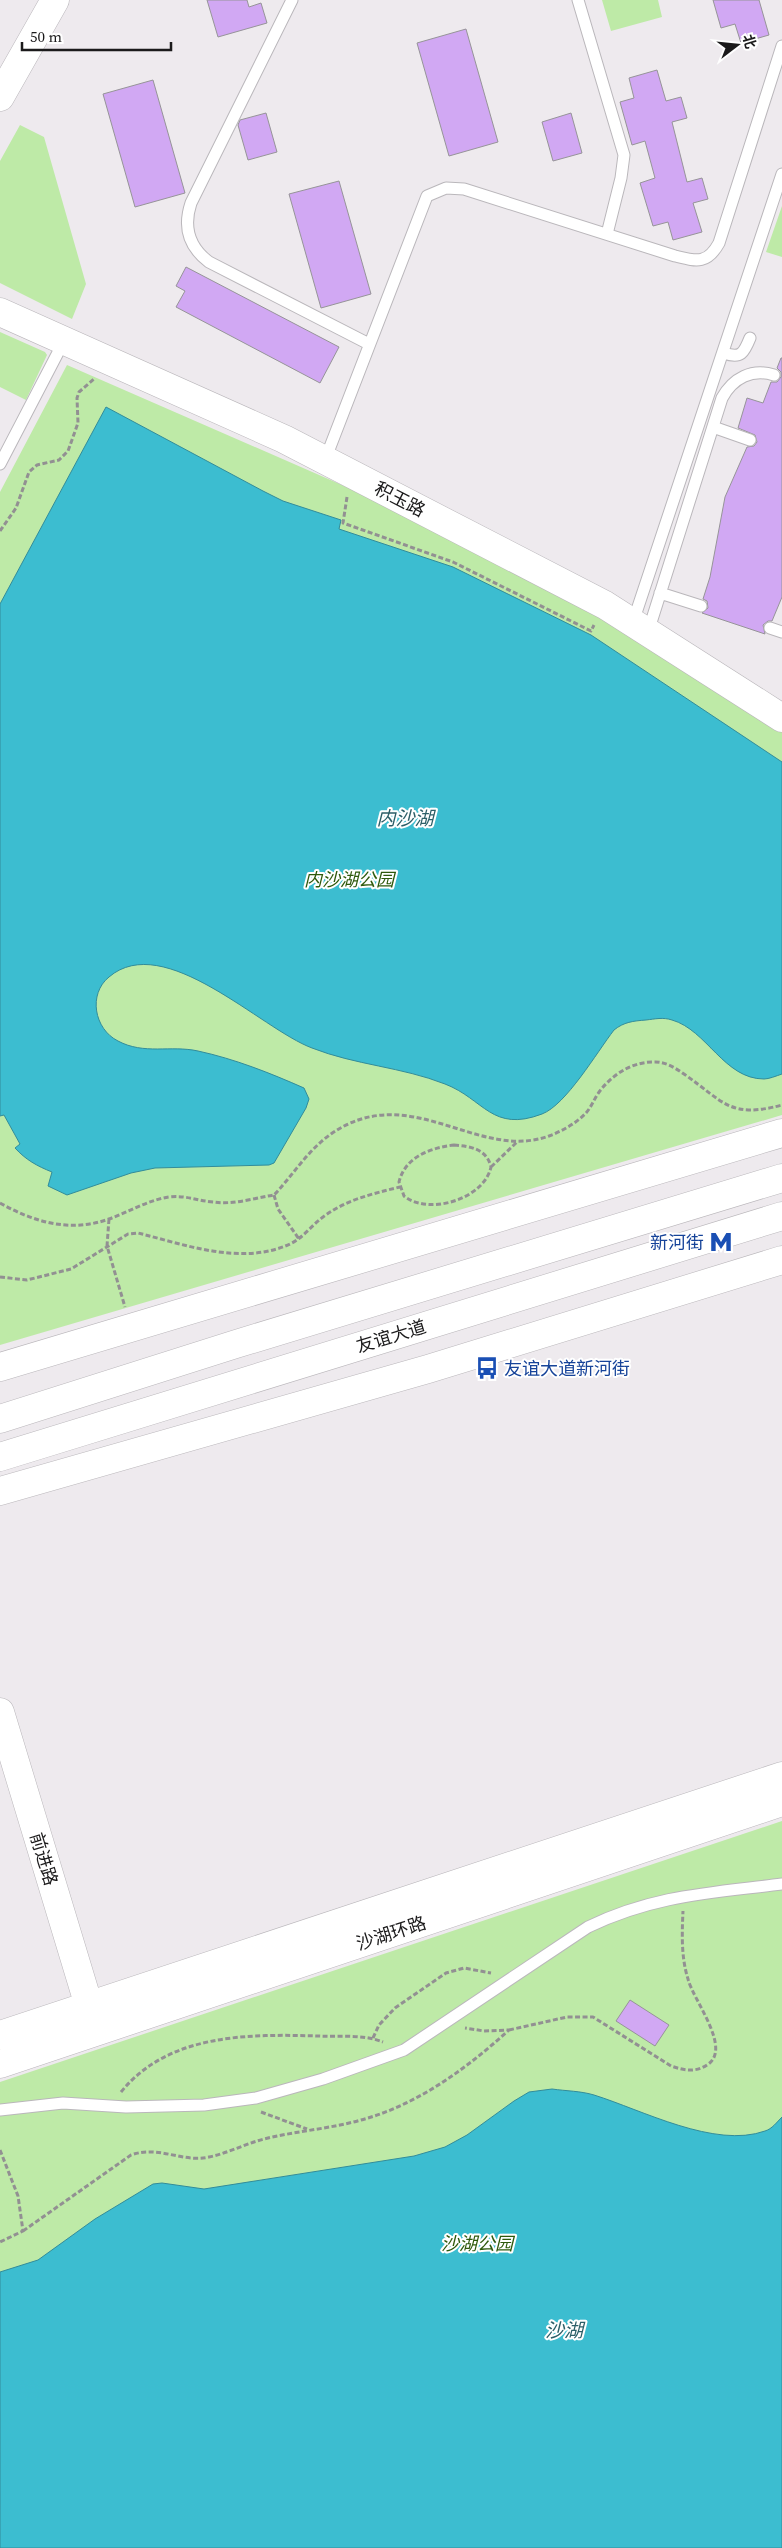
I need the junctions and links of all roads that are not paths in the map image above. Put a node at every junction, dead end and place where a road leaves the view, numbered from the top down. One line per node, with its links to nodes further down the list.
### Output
1 (55, 0): 5 (main road)
2 (292, 0): 11 (lane)
3 (578, 0): 7 (lane)
4 (782, 46): 7 (lane)
5 (0, 97)
6 (782, 174): 12 (lane)
7 (607, 234): 11 (lane)
8 (0, 312): 10 (main road, 积玉路)
9 (750, 338): 12 (lane)
10 (64, 340): 16 (main road, 积玉路); 17 (lane)
11 (369, 344): 16 (lane)
12 (724, 353): 20 (lane)
13 (774, 375): 14 (lane)
14 (713, 427): 15 (lane); 18 (lane)
15 (750, 440)
16 (325, 460): 20 (main road, 积玉路)
17 (0, 464)
18 (660, 593): 19 (lane); 20 (lane)
19 (701, 606)
20 (640, 627): 23 (main road, 积玉路)
21 (770, 628): 22 (lane)
22 (782, 632)
23 (782, 718)
24 (782, 1133): 28 (main road)
25 (782, 1178): 29 (main road)
26 (782, 1216): 30 (main road, 友谊大道)
27 (782, 1260): 31 (main road)
28 (0, 1368)
29 (0, 1419)
30 (0, 1457)
31 (0, 1491)
32 (0, 1712): 37 (main road, 前进路)
33 (0, 1764): 37 (main road, 前进路)
34 (782, 1776): 37 (main road, 沙湖环路)
35 (782, 1802): 39 (main road, 沙湖环路)
36 (782, 1884): 40 (lane)
37 (81, 2008): 38 (main road, 沙湖环路)
38 (0, 2035)
39 (0, 2064)
40 (0, 2110)

